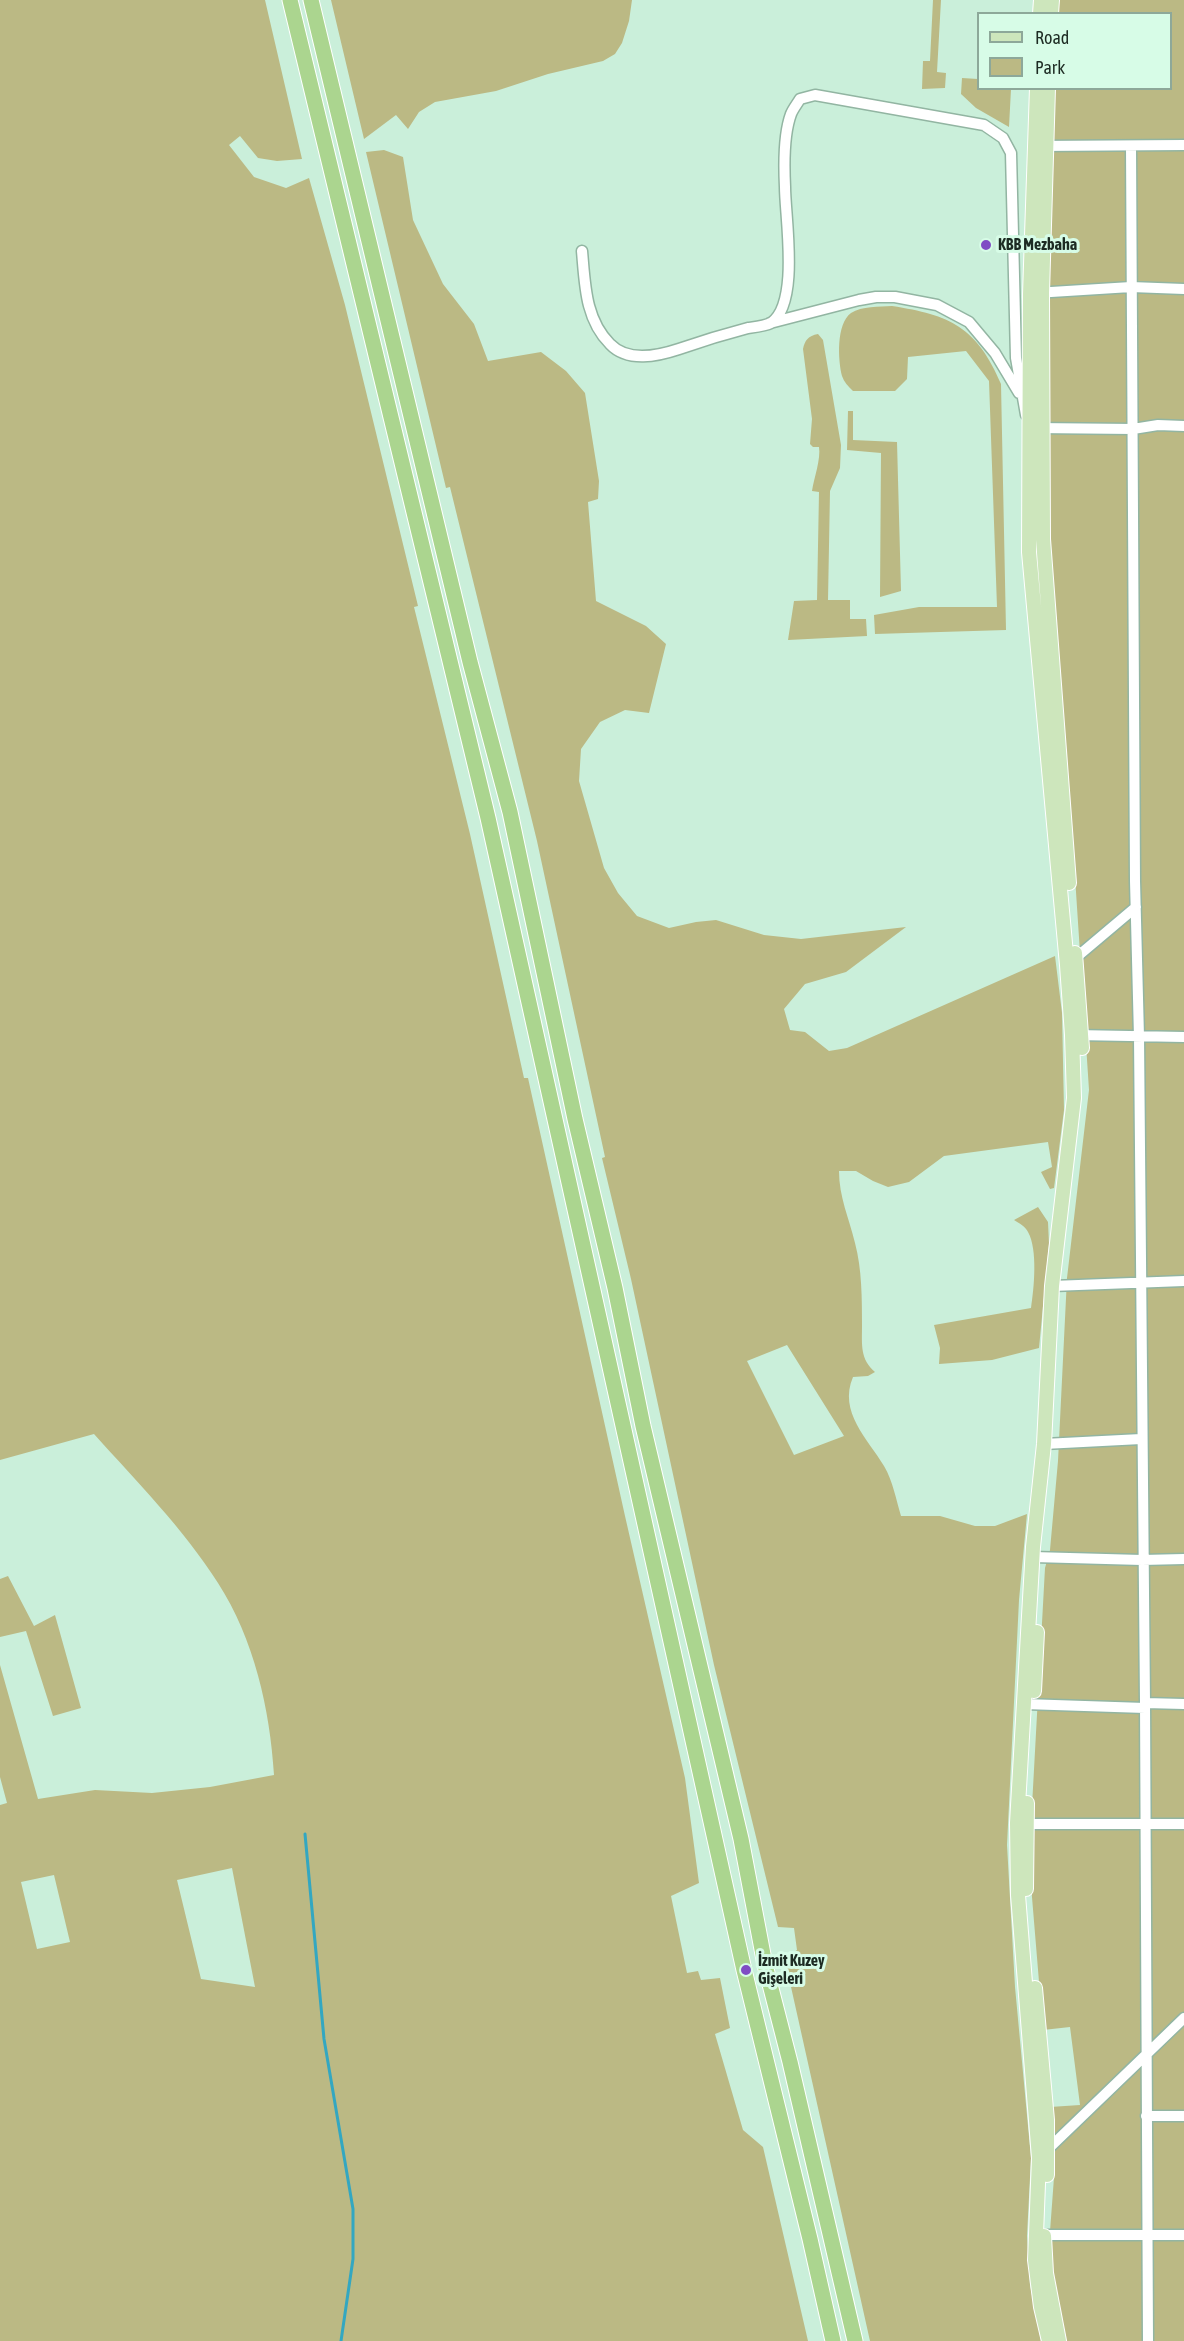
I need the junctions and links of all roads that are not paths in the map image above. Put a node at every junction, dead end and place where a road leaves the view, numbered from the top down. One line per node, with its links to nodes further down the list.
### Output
1 (290, 0): 44 (highway)
2 (310, 0): 45 (highway)
3 (1037, 90): 6 (main road)
4 (1048, 90): 6 (main road)
5 (1184, 145): 7 (street)
6 (1040, 146): 7 (street); 11 (main road)
7 (1131, 146): 9 (street)
8 (582, 251): 12 (street)
9 (1131, 287): 10 (street); 11 (street); 16 (street)
10 (1184, 289)
11 (1036, 293): 15 (main road)
12 (770, 323): 13 (street); 13 (street)
13 (1021, 395): 15 (street)
14 (1184, 426): 16 (street)
15 (1035, 428): 16 (street); 18 (main road)
16 (1132, 429): 17 (street)
17 (1136, 907): 18 (street); 20 (street)
18 (1071, 961): 19 (main road)
19 (1077, 1035): 20 (street); 24 (main road)
20 (1139, 1037): 21 (street); 23 (street)
21 (1184, 1037)
22 (1184, 1281): 23 (street)
23 (1140, 1285): 24 (street); 25 (street)
24 (1057, 1286): 26 (main road)
25 (1141, 1439): 26 (street); 29 (street)
26 (1047, 1444): 27 (main road)
27 (1037, 1557): 29 (street); 30 (main road)
28 (1184, 1559): 29 (street)
29 (1142, 1560): 32 (street)
30 (1029, 1704): 32 (street); 33 (main road)
31 (1184, 1704): 32 (street)
32 (1145, 1705): 35 (street)
33 (1022, 1824): 35 (street); 40 (main road)
34 (1184, 1824): 35 (street)
35 (1145, 1825): 37 (street)
36 (1184, 2018): 37 (street)
37 (1146, 2055): 38 (street); 40 (street)
38 (1146, 2116): 39 (street); 42 (street)
39 (1184, 2116)
40 (1044, 2153): 41 (main road)
41 (1040, 2235): 42 (street); 46 (main road); 47 (main road)
42 (1147, 2235): 43 (street); 48 (street)
43 (1184, 2235)
44 (833, 2341)
45 (855, 2341)
46 (1049, 2341)
47 (1059, 2341)
48 (1148, 2341)

